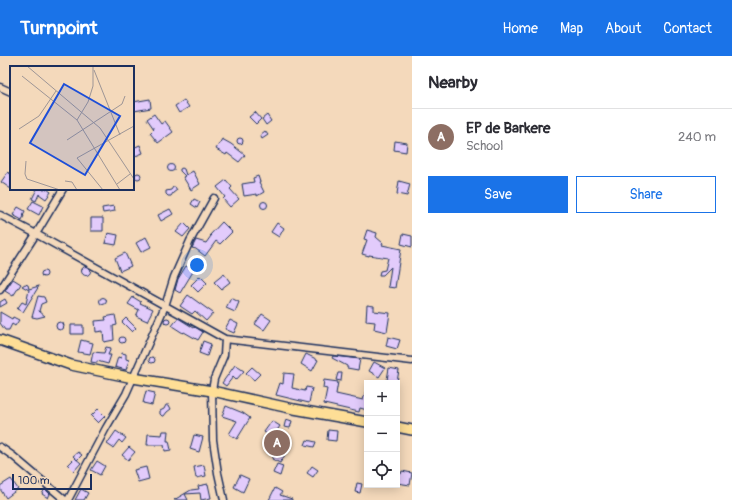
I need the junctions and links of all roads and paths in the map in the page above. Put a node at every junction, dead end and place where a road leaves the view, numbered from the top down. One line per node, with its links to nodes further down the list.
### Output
1 (0, 87): 2 (street)
2 (10, 92)
3 (62, 190): 6 (street)
4 (214, 198): 8 (street)
5 (0, 215): 6 (street)
6 (36, 234): 7 (street); 8 (street)
7 (0, 290)
8 (165, 306): 9 (street); 12 (street)
9 (225, 339): 11 (street); 13 (street)
10 (0, 340): 12 (main road)
11 (412, 361)
12 (133, 378): 13 (main road); 19 (street)
13 (212, 391): 14 (main road); 20 (street)
14 (364, 421)
15 (400, 428): 16 (main road)
16 (412, 430)
17 (0, 447): 18 (street)
18 (65, 500)
19 (68, 500)
20 (224, 500)

